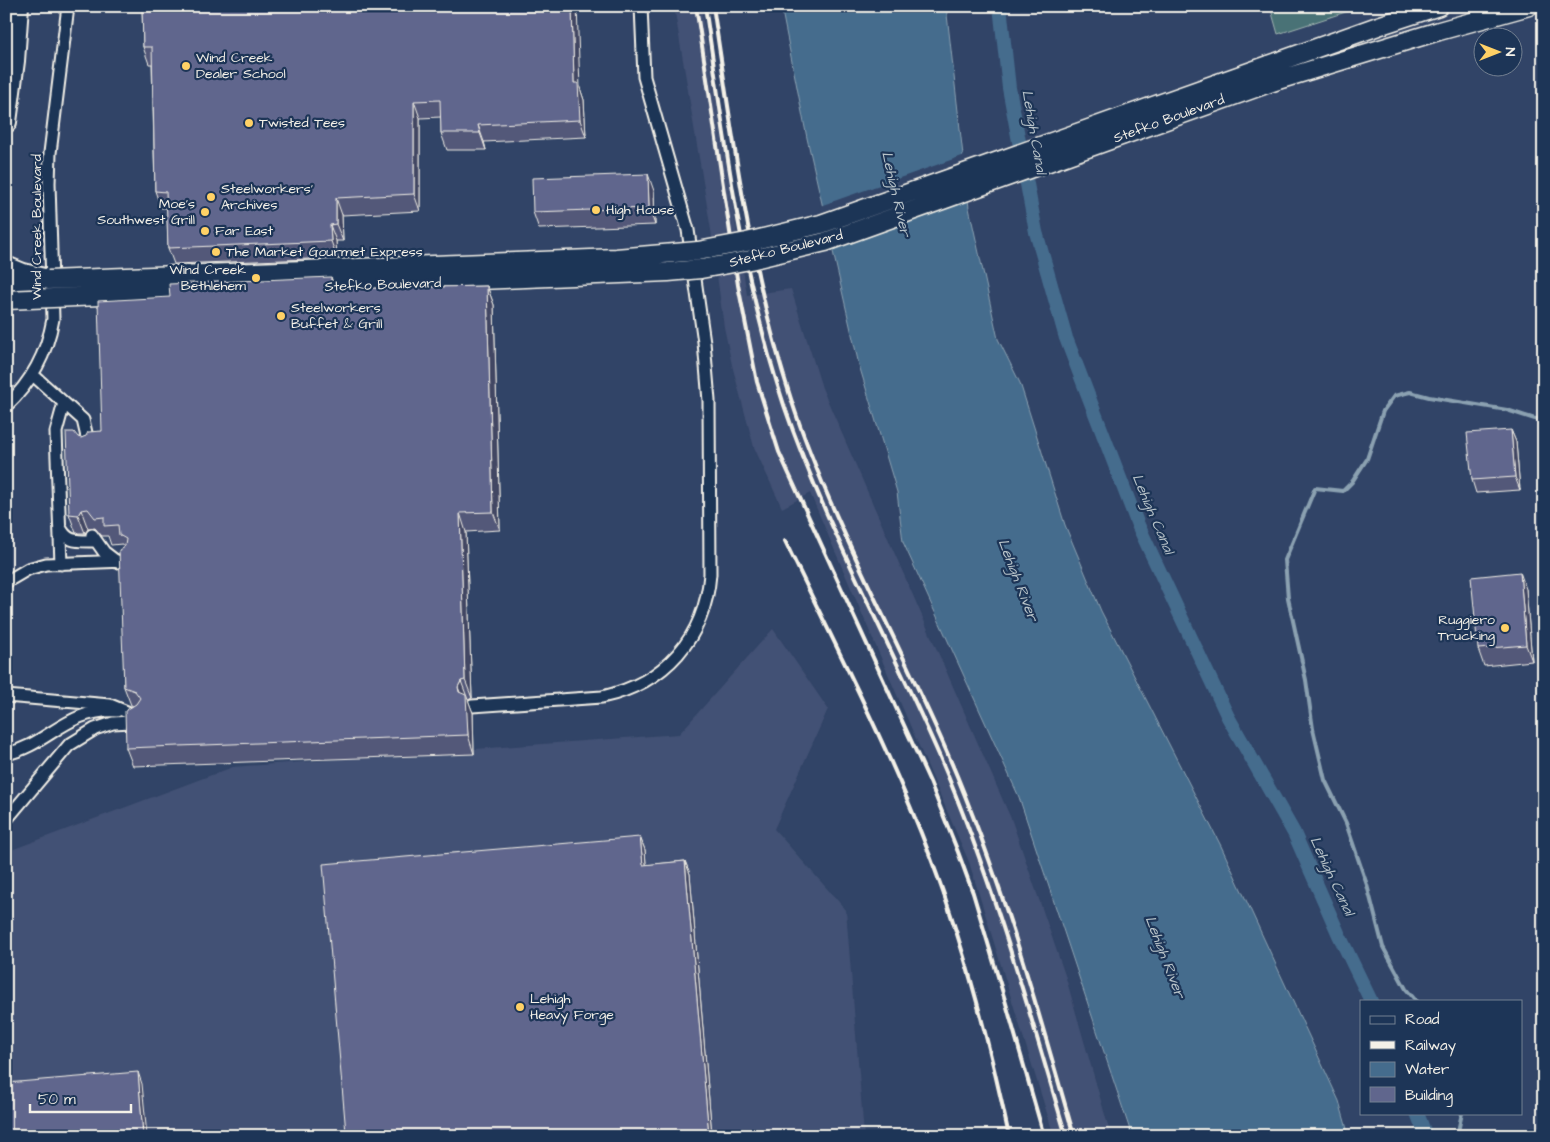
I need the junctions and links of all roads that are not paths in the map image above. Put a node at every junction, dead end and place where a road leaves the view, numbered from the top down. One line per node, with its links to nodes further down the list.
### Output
1 (18, 6): 7 (highway)
2 (68, 6): 14 (street, Wind Creek Boulevard)
3 (641, 6): 24 (street)
4 (1439, 6): 6 (main road, Stefko Boulevard)
5 (1529, 6): 6 (main road, Stefko Boulevard)
6 (1272, 73): 9 (main road, Stefko Boulevard, bridge); 11 (main road, Stefko Boulevard, bridge)
7 (6, 122)
8 (6, 267): 9 (highway)
9 (48, 280): 10 (main road, Stefko Boulevard)
10 (6, 281)
11 (293, 288)
12 (213, 291): 13 (main road, bridge)
13 (6, 300)
14 (33, 375): 15 (street); 16 (street, Wind Creek Boulevard)
15 (64, 403): 17 (street); 18 (street)
16 (6, 406)
17 (88, 449)
18 (60, 527): 19 (street); 21 (street)
19 (92, 538): 20 (street); 20 (street)
20 (93, 562): 21 (street)
21 (61, 564): 22 (street)
22 (6, 582)
23 (6, 696): 25 (street)
24 (472, 706)
25 (131, 717): 26 (street); 27 (street)
26 (6, 754)
27 (6, 820)

